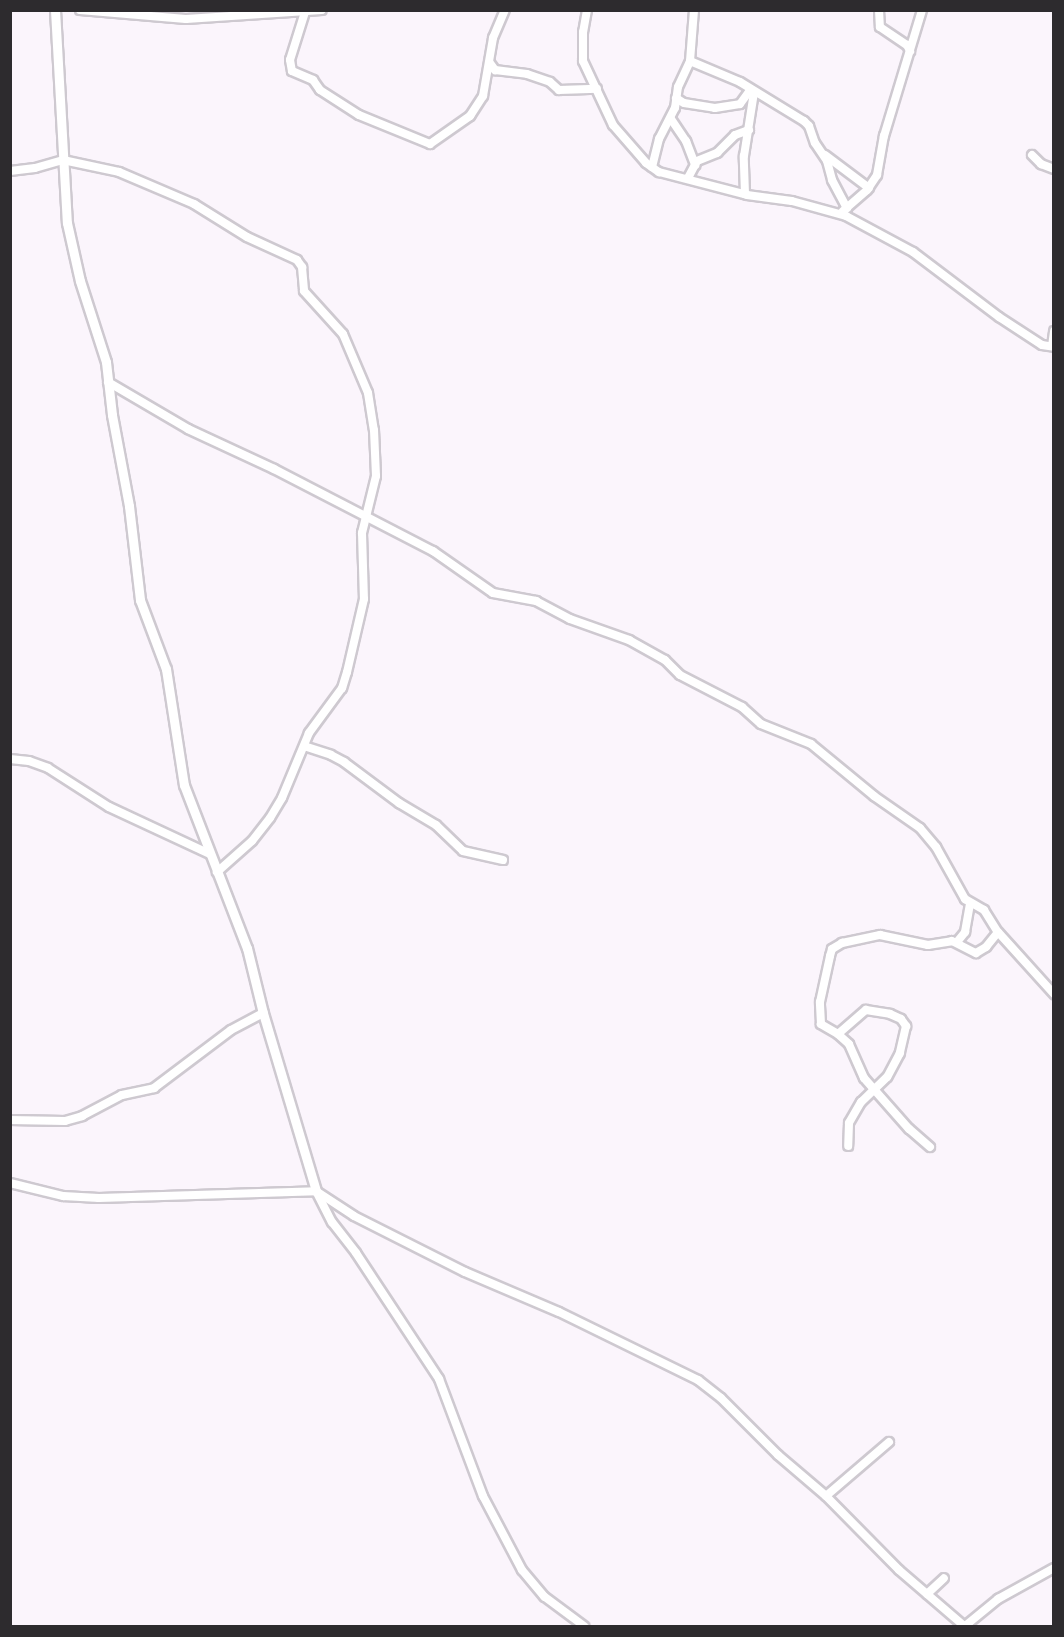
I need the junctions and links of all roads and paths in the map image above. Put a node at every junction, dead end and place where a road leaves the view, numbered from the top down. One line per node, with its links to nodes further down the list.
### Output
1 (55, 10): 20 (main road)
2 (80, 10): 9 (street)
3 (322, 10): 9 (street)
4 (505, 10): 12 (street)
5 (587, 10): 13 (street)
6 (694, 10): 11 (street)
7 (879, 10): 10 (street)
8 (921, 10): 10 (street)
9 (305, 12): 12 (street)
10 (910, 51): 26 (street)
11 (690, 61): 14 (street); 15 (street)
12 (490, 63): 13 (street)
13 (597, 89): 22 (street)
14 (752, 91): 15 (street); 17 (street); 18 (street)
15 (676, 98): 16 (street)
16 (671, 119): 21 (street); 22 (street)
17 (749, 130): 21 (street); 27 (street)
18 (823, 153): 26 (street); 28 (street)
19 (1032, 155): 23 (street)
20 (63, 160): 24 (street); 32 (main road); 33 (street)
21 (695, 165): 25 (street)
22 (652, 167): 25 (street)
23 (1053, 169)
24 (10, 171)
25 (688, 178): 27 (street)
26 (869, 188): 28 (street)
27 (745, 194): 29 (street)
28 (847, 208): 29 (street)
29 (840, 214): 31 (street)
30 (1053, 331): 31 (street)
31 (1052, 346)
32 (108, 382): 33 (street); 36 (main road)
33 (366, 516): 34 (street); 39 (street)
34 (304, 746): 37 (street); 38 (street)
35 (10, 759): 36 (street)
36 (210, 854): 38 (main road)
37 (503, 860)
38 (217, 872): 43 (main road)
39 (970, 903): 40 (street); 41 (street)
40 (998, 932): 41 (street); 42 (street)
41 (957, 942): 44 (street)
42 (1053, 994)
43 (263, 1013): 46 (street); 50 (main road)
44 (838, 1034): 45 (street); 45 (street)
45 (875, 1089): 47 (street); 48 (street)
46 (10, 1120)
47 (848, 1146)
48 (930, 1147)
49 (10, 1183): 50 (street)
50 (316, 1191): 52 (street); 56 (street)
51 (889, 1442): 52 (street)
52 (826, 1496): 55 (street)
53 (1053, 1568): 57 (street)
54 (944, 1578): 55 (street)
55 (927, 1594): 57 (street)
56 (584, 1626)
57 (965, 1626)

